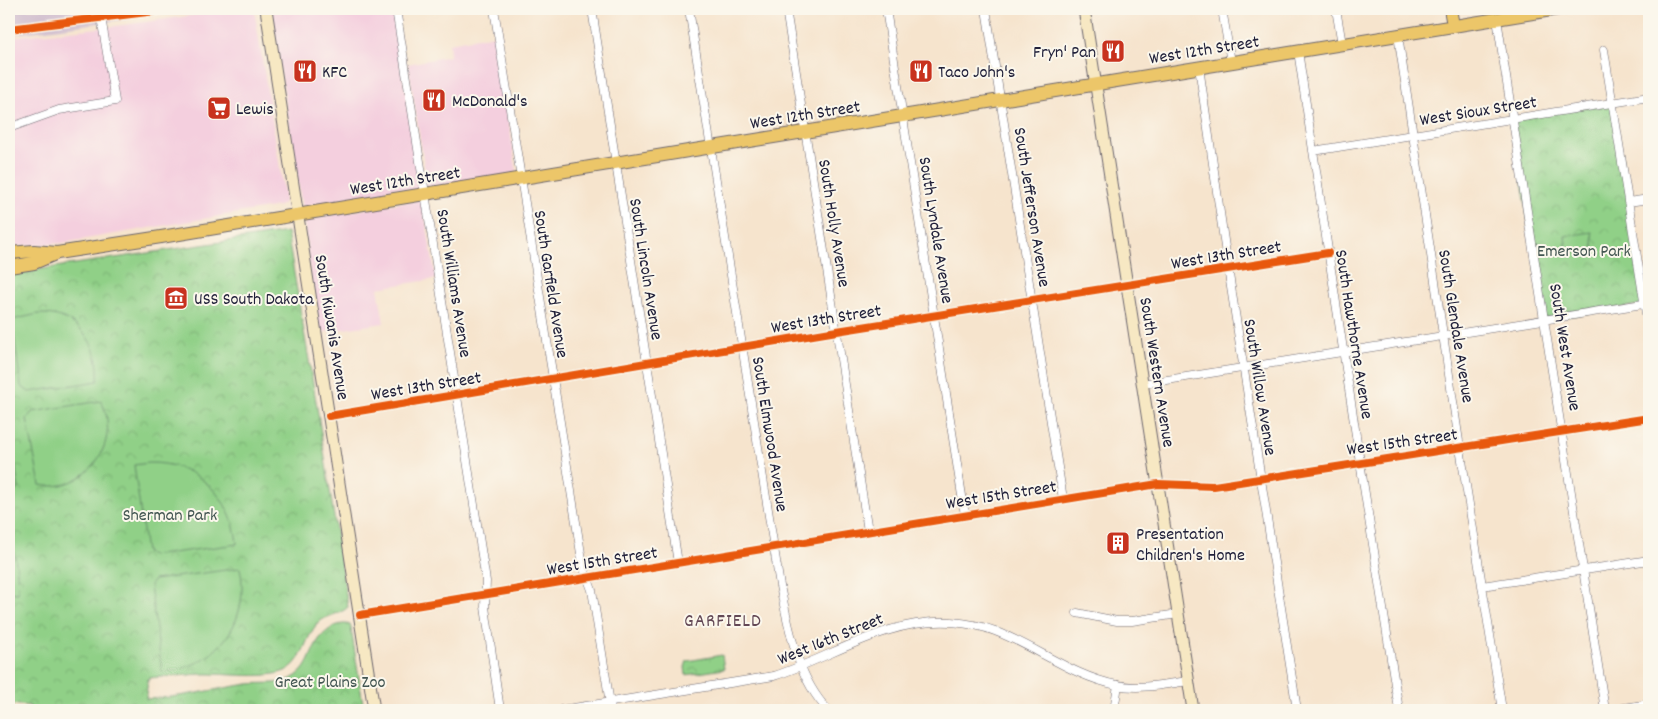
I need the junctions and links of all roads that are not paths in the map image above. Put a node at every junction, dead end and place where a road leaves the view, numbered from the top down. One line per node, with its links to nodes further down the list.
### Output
1 (172, 9): 15 (street)
2 (266, 9): 41 (street, South Kiwanis Avenue)
3 (396, 9): 38 (street, South Williams Avenue)
4 (494, 9): 37 (street, South Garfield Avenue)
5 (592, 9): 36 (street, South Lincoln Avenue)
6 (689, 9): 34 (street, South Elmwood Avenue)
7 (786, 9): 32 (street, South Holly Avenue)
8 (886, 9): 29 (street, South Lyndale Avenue)
9 (986, 9): 27 (street, South Jefferson Avenue)
10 (1084, 9): 25 (street, South Western Avenue)
11 (1222, 9): 23 (street)
12 (1336, 9): 20 (street)
13 (1450, 9): 17 (main road)
14 (1558, 9): 16 (main road, West 12th Street)
15 (101, 18): 18 (street); 31 (street)
16 (1497, 19): 17 (main road, West 12th Street); 30 (street, South West Avenue)
17 (1453, 25): 19 (main road, West 12th Street)
18 (9, 30)
19 (1398, 35): 20 (main road, West 12th Street); 33 (street, South Glendale Avenue)
20 (1342, 44): 22 (main road, West 12th Street)
21 (1604, 50): 28 (street)
22 (1298, 51): 23 (main road, West 12th Street); 35 (street, South Hawthorne Avenue)
23 (1231, 62): 24 (main road, West 12th Street)
24 (1199, 67): 25 (main road, West 12th Street); 46 (street, South Willow Avenue)
25 (1095, 84): 27 (main road, West 12th Street); 47 (street, South Western Avenue)
26 (1649, 98): 28 (street, West Sioux Street)
27 (1001, 100): 29 (main road, West 12th Street); 48 (street, South Jefferson Avenue)
28 (1613, 103): 30 (street, West Sioux Street); 40 (street)
29 (904, 116): 32 (main road, West 12th Street); 50 (street, South Lyndale Avenue)
30 (1512, 119): 33 (street, West Sioux Street); 51 (street, South West Avenue)
31 (9, 128)
32 (805, 132): 34 (main road, West 12th Street); 52 (street, South Holly Avenue)
33 (1412, 136): 35 (street, West Sioux Street); 54 (street, South Glendale Avenue)
34 (710, 147): 36 (main road, West 12th Street); 55 (street, South Elmwood Avenue)
35 (1313, 152): 44 (street, South Hawthorne Avenue)
36 (615, 163): 37 (main road, West 12th Street); 57 (street, South Lincoln Avenue)
37 (520, 179): 38 (main road, West 12th Street); 59 (street, South Garfield Avenue)
38 (425, 194): 41 (main road, West 12th Street); 61 (street, South Williams Avenue)
39 (1649, 199): 40 (street)
40 (1628, 202): 49 (street)
41 (298, 215): 43 (main road, West 12th Street); 62 (street, South Kiwanis Avenue)
42 (9, 253): 43 (main road, West 12th Street)
43 (57, 253): 45 (main road, West 12th Street)
44 (1328, 253): 46 (street, West 13th Street); 56 (street, South Hawthorne Avenue)
45 (9, 267)
46 (1228, 268): 47 (street, West 13th Street); 58 (street, South Willow Avenue)
47 (1126, 285): 48 (street, West 13th Street); 60 (street, South Western Avenue)
48 (1032, 300): 50 (street, West 13th Street); 69 (street, South Jefferson Avenue)
49 (1647, 303): 51 (street); 53 (street)
50 (935, 316): 52 (street, West 13th Street); 70 (street, South Lyndale Avenue)
51 (1544, 320): 54 (street); 64 (street, South West Avenue)
52 (837, 332): 55 (street, West 13th Street); 71 (street, South Holly Avenue)
53 (1649, 332)
54 (1444, 336): 56 (street); 65 (street, South Glendale Avenue)
55 (742, 348): 57 (street, West 13th Street); 72 (street, South Elmwood Avenue)
56 (1343, 352): 58 (street); 66 (street, South Hawthorne Avenue)
57 (647, 364): 59 (street, West 13th Street); 74 (street, South Lincoln Avenue)
58 (1243, 368): 60 (street); 67 (street, South Willow Avenue)
59 (552, 379): 61 (street, West 13th Street); 76 (street, South Garfield Avenue)
60 (1142, 384): 68 (street, South Western Avenue)
61 (457, 395): 62 (street, West 13th Street); 78 (street, South Williams Avenue)
62 (329, 416): 81 (street, South Kiwanis Avenue)
63 (1649, 418): 64 (street, West 15th Street)
64 (1561, 432): 65 (street, West 15th Street); 75 (street, South West Avenue)
65 (1460, 448): 66 (street, West 15th Street); 77 (street, South Glendale Avenue)
66 (1360, 462): 67 (street, West 15th Street); 94 (street, South Hawthorne Avenue)
67 (1260, 478): 68 (street, West 15th Street); 93 (street, South Willow Avenue)
68 (1158, 484): 69 (street, West 15th Street); 80 (street, South Western Avenue)
69 (1064, 499): 70 (street, West 15th Street)
70 (966, 515): 71 (street, West 15th Street)
71 (868, 531): 72 (street, West 15th Street)
72 (774, 547): 74 (street, West 15th Street); 82 (street, South Elmwood Avenue)
73 (1649, 560): 75 (street)
74 (678, 563): 76 (street, West 15th Street)
75 (1583, 571): 77 (street); 96 (street, South West Avenue)
76 (588, 578): 78 (street, West 15th Street); 86 (street, South Garfield Avenue)
77 (1482, 586): 95 (street, South Glendale Avenue)
78 (486, 594): 81 (street, West 15th Street); 88 (street, South Williams Avenue)
79 (1077, 613): 80 (street)
80 (1178, 614): 83 (street, South Western Avenue)
81 (360, 615): 87 (street, South Kiwanis Avenue)
82 (801, 667): 84 (street, West 16th Street); 86 (street, West 16th Street); 90 (street, South Elmwood Avenue)
83 (1189, 680): 84 (street, West 16th Street); 92 (street, South Western Avenue)
84 (1118, 685): 91 (street)
85 (1649, 704): 97 (street)
86 (610, 706): 89 (street, West 16th Street)
87 (374, 710)
88 (500, 710)
89 (561, 710)
90 (828, 710)
91 (1114, 710)
92 (1193, 710)
93 (1297, 710)
94 (1399, 710)
95 (1502, 710)
96 (1605, 710)
97 (1612, 710)

